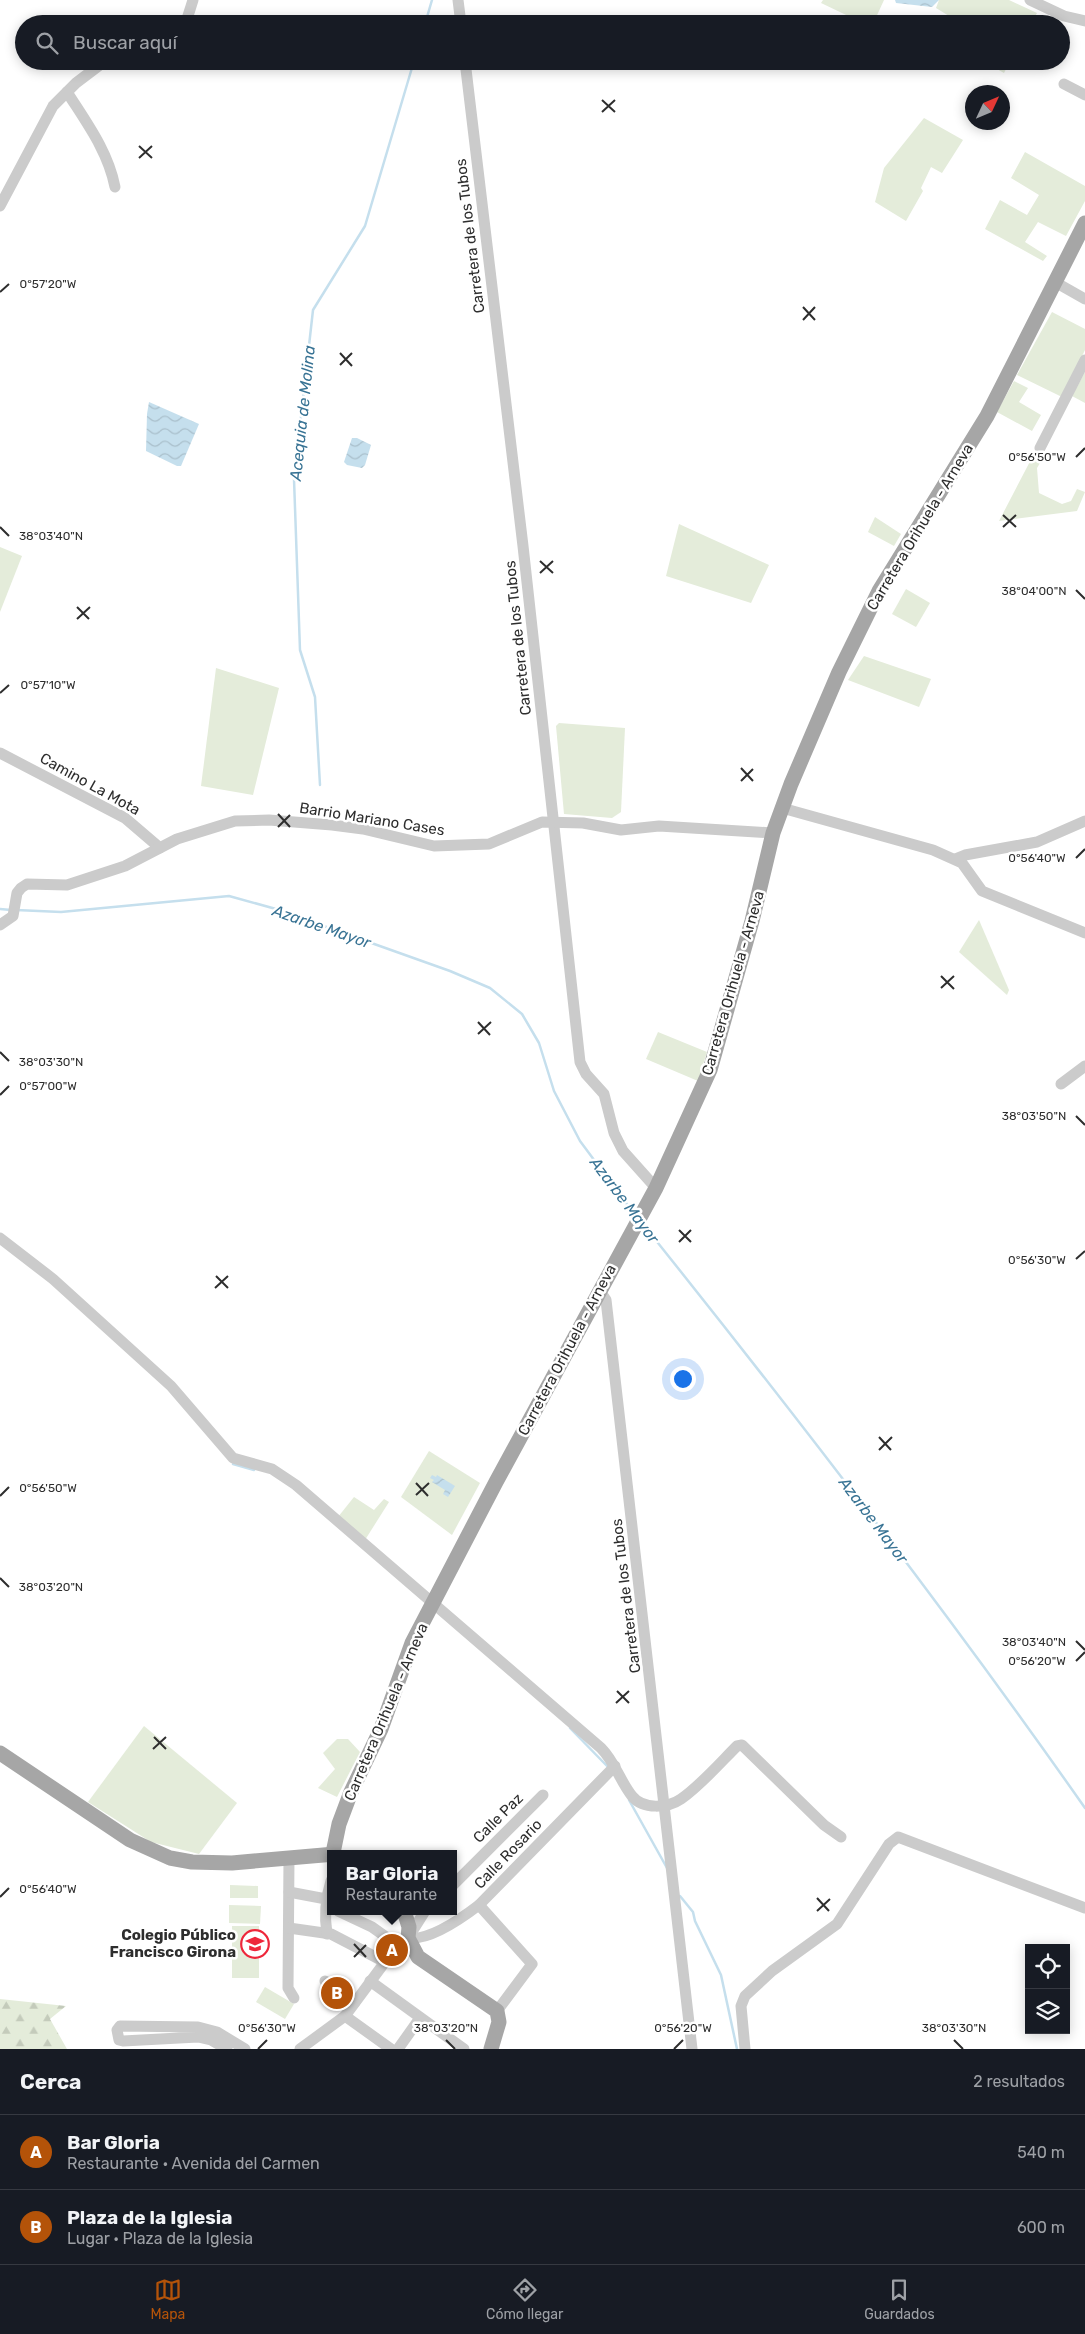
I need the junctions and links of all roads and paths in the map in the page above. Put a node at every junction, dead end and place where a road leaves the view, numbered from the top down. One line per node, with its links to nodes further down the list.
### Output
1 (193, 0): 4 (street)
2 (458, 0): 5 (street)
3 (1030, 0): 6 (street)
4 (188, 15)
5 (460, 15)
6 (1062, 15)
7 (1070, 18): 8 (street)
8 (1085, 22)
9 (94, 70): 12 (street)
10 (466, 70): 23 (street, Carretera de los Tubos)
11 (1064, 84): 13 (street)
12 (67, 92): 14 (street); 15 (street)
13 (1085, 95)
14 (115, 187)
15 (0, 206)
16 (1085, 224): 17 (main road, Carretera Orihuela - Arneva)
17 (1055, 282): 18 (street); 22 (main road, Carretera Orihuela - Arneva)
18 (1085, 299)
19 (1085, 360): 20 (street)
20 (1040, 448)
21 (0, 753): 26 (street, Camino La Mota)
22 (782, 808): 25 (main road, Carretera Orihuela - Arneva); 27 (street)
23 (554, 822): 25 (street, Barrio Mariano Cases); 26 (street, Barrio Mariano Cases); 32 (street, Carretera de los Tubos)
24 (1085, 822): 27 (street)
25 (773, 834): 32 (main road, Carretera Orihuela - Arneva)
26 (160, 848): 28 (street, Barrio Mariano Cases)
27 (955, 859): 29 (street)
28 (0, 925)
29 (1085, 933)
30 (1085, 1066): 31 (street)
31 (1061, 1084)
32 (656, 1188): 34 (main road, Carretera Orihuela - Arneva)
33 (0, 1238): 35 (street)
34 (599, 1290): 35 (main road, Carretera Orihuela - Arneva); 39 (street, Carretera de los Tubos)
35 (431, 1605): 37 (street); 41 (main road, Carretera Orihuela - Arneva)
36 (0, 1753): 43 (main road)
37 (615, 1766): 39 (street); 47 (street, Calle Rosario)
38 (543, 1795): 44 (street, Calle Paz)
39 (664, 1805): 40 (street); 70 (street, Carretera de los Tubos)
40 (841, 1837)
41 (335, 1850)
42 (327, 1854): 43 (main road)
43 (288, 1858): 45 (street)
44 (457, 1881)
45 (290, 1892): 46 (street); 52 (street)
46 (327, 1905): 53 (street)
47 (479, 1905): 54 (street, Calle Rosario); 60 (street)
48 (1085, 1908): 71 (street)
49 (346, 1915): 54 (street)
50 (405, 1915): 54 (main road)
51 (423, 1915): 54 (street)
52 (289, 1928): 53 (street); 58 (street)
53 (327, 1934): 55 (street)
54 (404, 1942): 55 (street); 60 (main road)
55 (385, 1962): 56 (street)
56 (370, 1981): 59 (street); 62 (street)
57 (325, 1982): 59 (street)
58 (294, 1998)
59 (355, 2002): 61 (street)
60 (497, 2010): 69 (main road)
61 (345, 2016): 65 (street); 66 (street)
62 (420, 2018): 67 (street); 68 (street)
63 (227, 2049): 64 (street)
64 (245, 2049)
65 (300, 2049)
66 (391, 2049)
67 (398, 2049)
68 (464, 2049)
69 (491, 2049)
70 (692, 2049)
71 (745, 2049)

